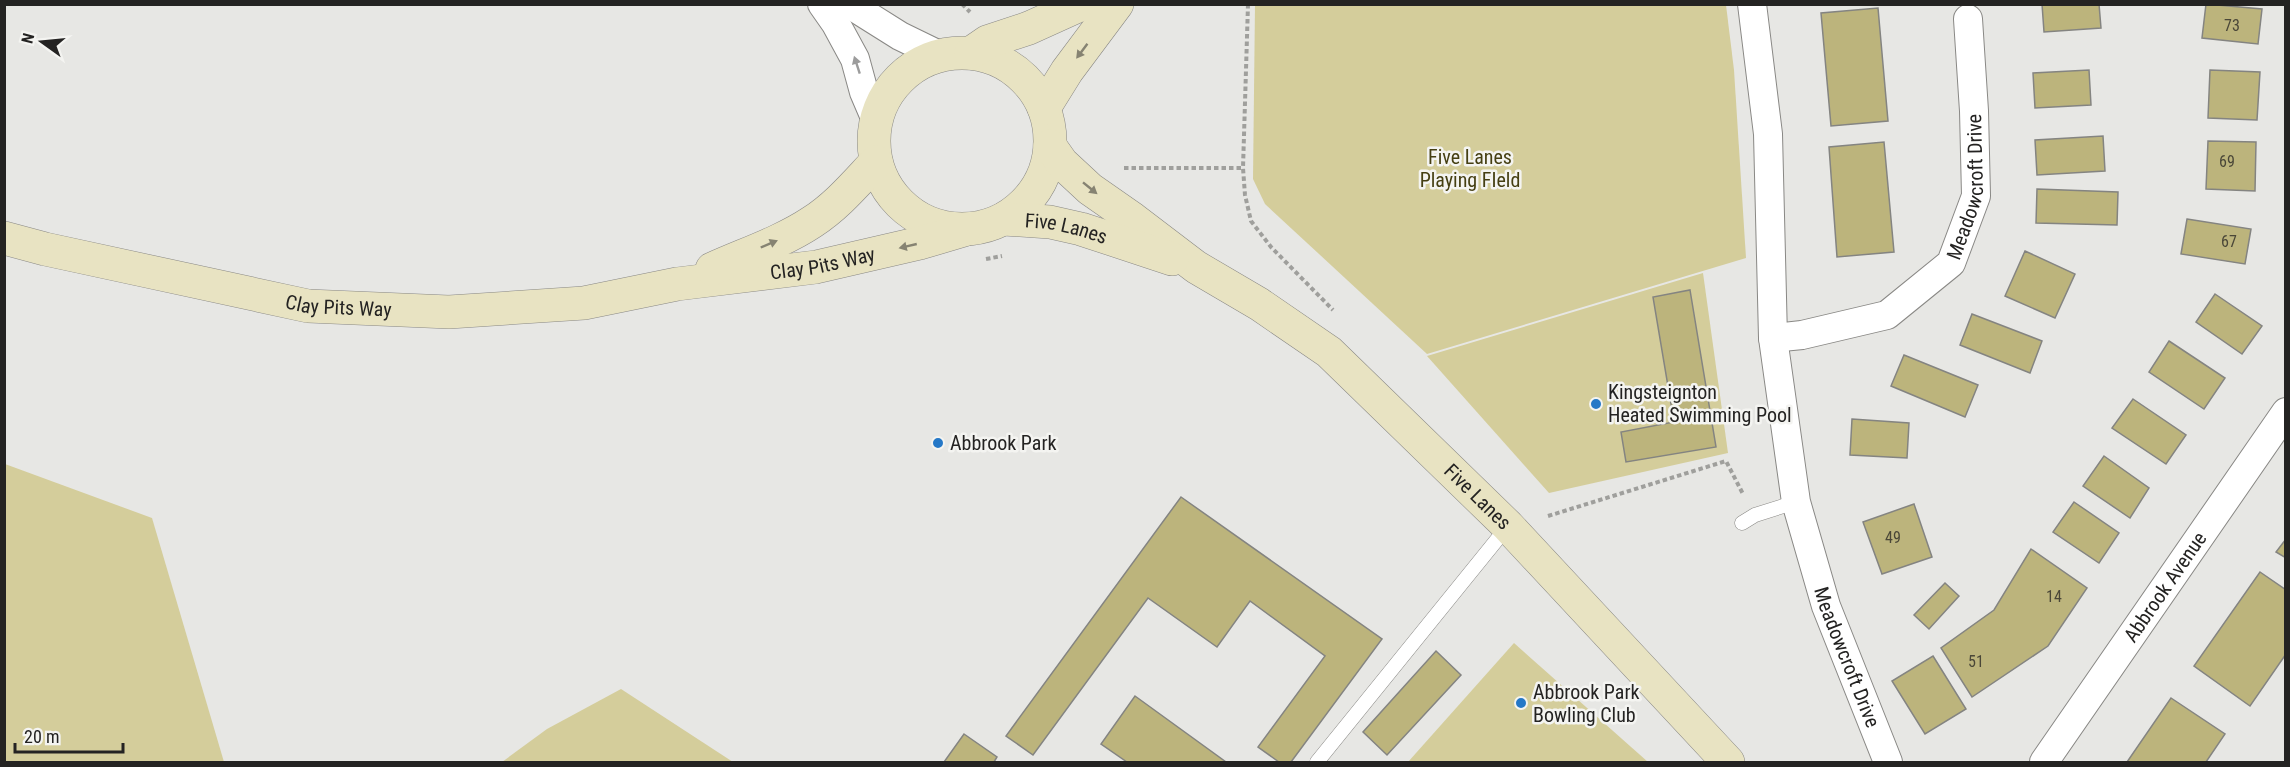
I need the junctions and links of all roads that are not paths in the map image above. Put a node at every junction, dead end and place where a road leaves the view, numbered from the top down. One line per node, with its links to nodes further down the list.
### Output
1 (822, 4): 10 (street, one-way to 1)
2 (849, 4): 8 (street)
3 (1082, 4): 7 (main road)
4 (1117, 4): 9 (main road, one-way to 9)
5 (1752, 4): 18 (street, Meadowcroft Drive)
6 (1968, 19): 18 (street, Meadowcroft Drive)
7 (971, 53): 8 (main road); 9 (main road)
8 (939, 56): 10 (main road)
9 (1044, 108): 11 (main road)
10 (876, 120): 12 (main road)
11 (1050, 146): 13 (main road); 16 (main road, Five Lanes, one-way to 16)
12 (876, 162): 14 (main road); 17 (main road, Clay Pits Way, one-way to 12)
13 (1004, 219): 14 (main road); 16 (main road, Five Lanes)
14 (964, 230): 17 (main road, Clay Pits Way, one-way to 17)
15 (4, 238): 17 (main road, Clay Pits Way)
16 (1196, 267): 21 (main road, Five Lanes)
17 (677, 284)
18 (1773, 338): 20 (street, Meadowcroft Drive)
19 (2286, 412): 26 (street, Abbrook Avenue)
20 (1796, 502): 22 (lane); 25 (street, Meadowcroft Drive)
21 (1523, 523): 23 (lane); 24 (main road, Five Lanes)
22 (1742, 523)
23 (1317, 762)
24 (1728, 762)
25 (1888, 762)
26 (2044, 762)

